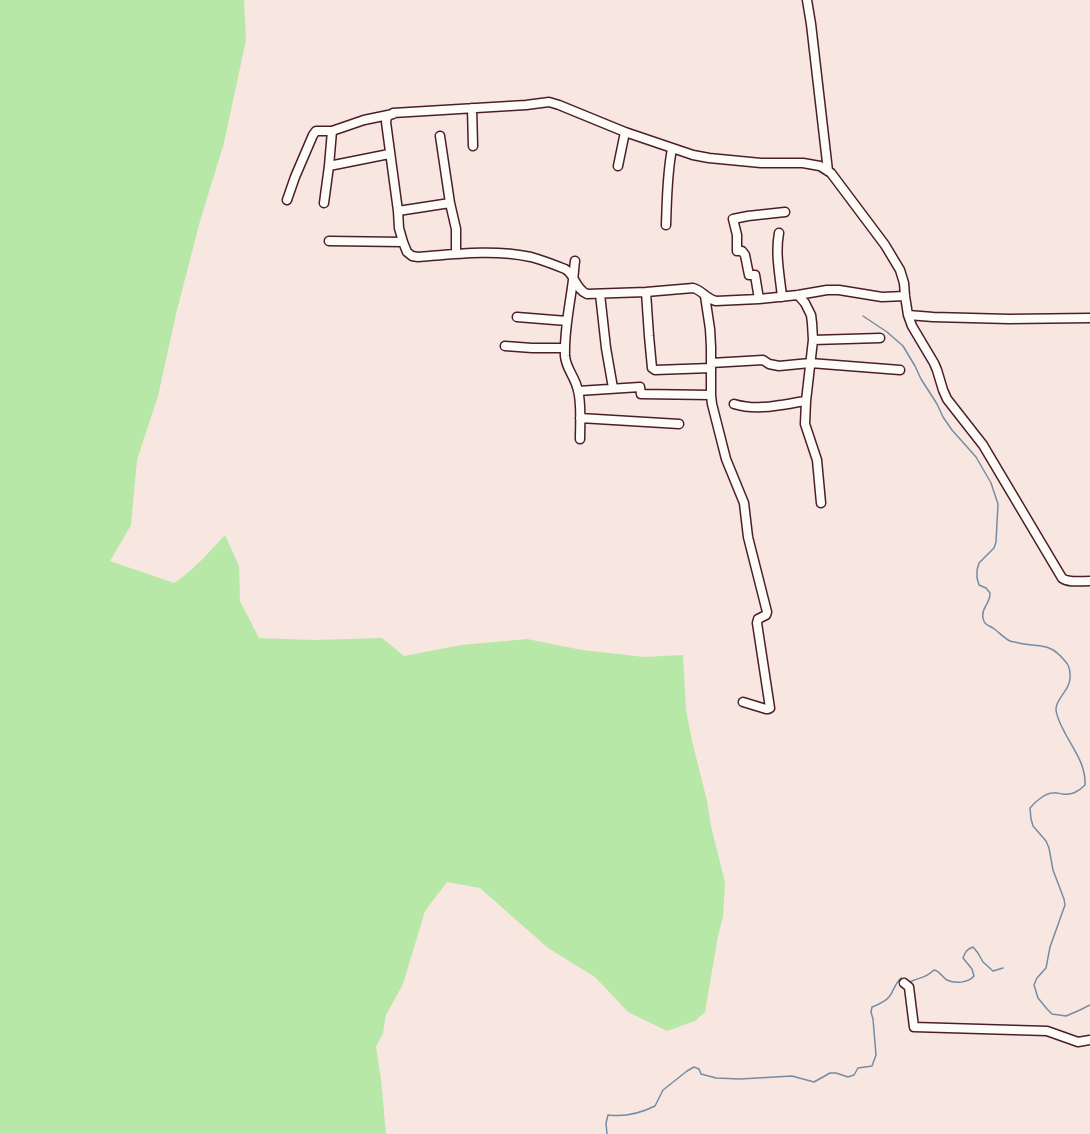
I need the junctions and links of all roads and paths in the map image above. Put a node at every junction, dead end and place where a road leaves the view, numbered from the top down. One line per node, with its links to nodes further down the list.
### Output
1 (807, 0): 12 (street)
2 (472, 108): 3 (street); 5 (street); 7 (street)
3 (393, 113): 4 (street); 9 (street)
4 (332, 131): 10 (street); 13 (street)
5 (625, 132): 8 (street); 11 (street)
6 (440, 136): 15 (street)
7 (473, 146)
8 (672, 149): 12 (street); 18 (street)
9 (389, 154): 10 (street); 16 (street)
10 (329, 166): 14 (street)
11 (618, 166)
12 (828, 171): 29 (street)
13 (287, 200)
14 (324, 203)
15 (450, 203): 16 (street); 22 (street)
16 (398, 212): 21 (street)
17 (785, 212): 31 (street)
18 (666, 225)
19 (779, 234): 30 (street)
20 (329, 241): 21 (street)
21 (403, 242): 22 (street)
22 (456, 254): 24 (street)
23 (575, 262): 24 (street)
24 (573, 279): 26 (street); 35 (street)
25 (646, 292): 26 (street); 28 (street); 41 (street)
26 (600, 294): 43 (street)
27 (798, 295): 29 (street); 30 (street); 37 (street)
28 (705, 296): 31 (street); 41 (street)
29 (905, 296): 32 (street)
30 (782, 297): 31 (street)
31 (759, 299)
32 (908, 315): 34 (street); 52 (street)
33 (517, 317): 35 (street)
34 (1090, 318)
35 (567, 321): 39 (street)
36 (880, 338): 37 (street)
37 (813, 340): 40 (street)
38 (505, 346): 39 (street)
39 (565, 348): 44 (street)
40 (810, 363): 41 (street); 42 (street); 46 (street)
41 (711, 366): 45 (street)
42 (900, 370)
43 (613, 388): 44 (street); 45 (street)
44 (578, 390): 48 (street)
45 (711, 394): 53 (street)
46 (806, 401): 47 (street); 51 (street)
47 (734, 404)
48 (580, 418): 49 (street); 50 (street)
49 (679, 424)
50 (580, 439)
51 (822, 503)
52 (1090, 581)
53 (743, 702)
54 (904, 983): 55 (street)
55 (1090, 1040)

